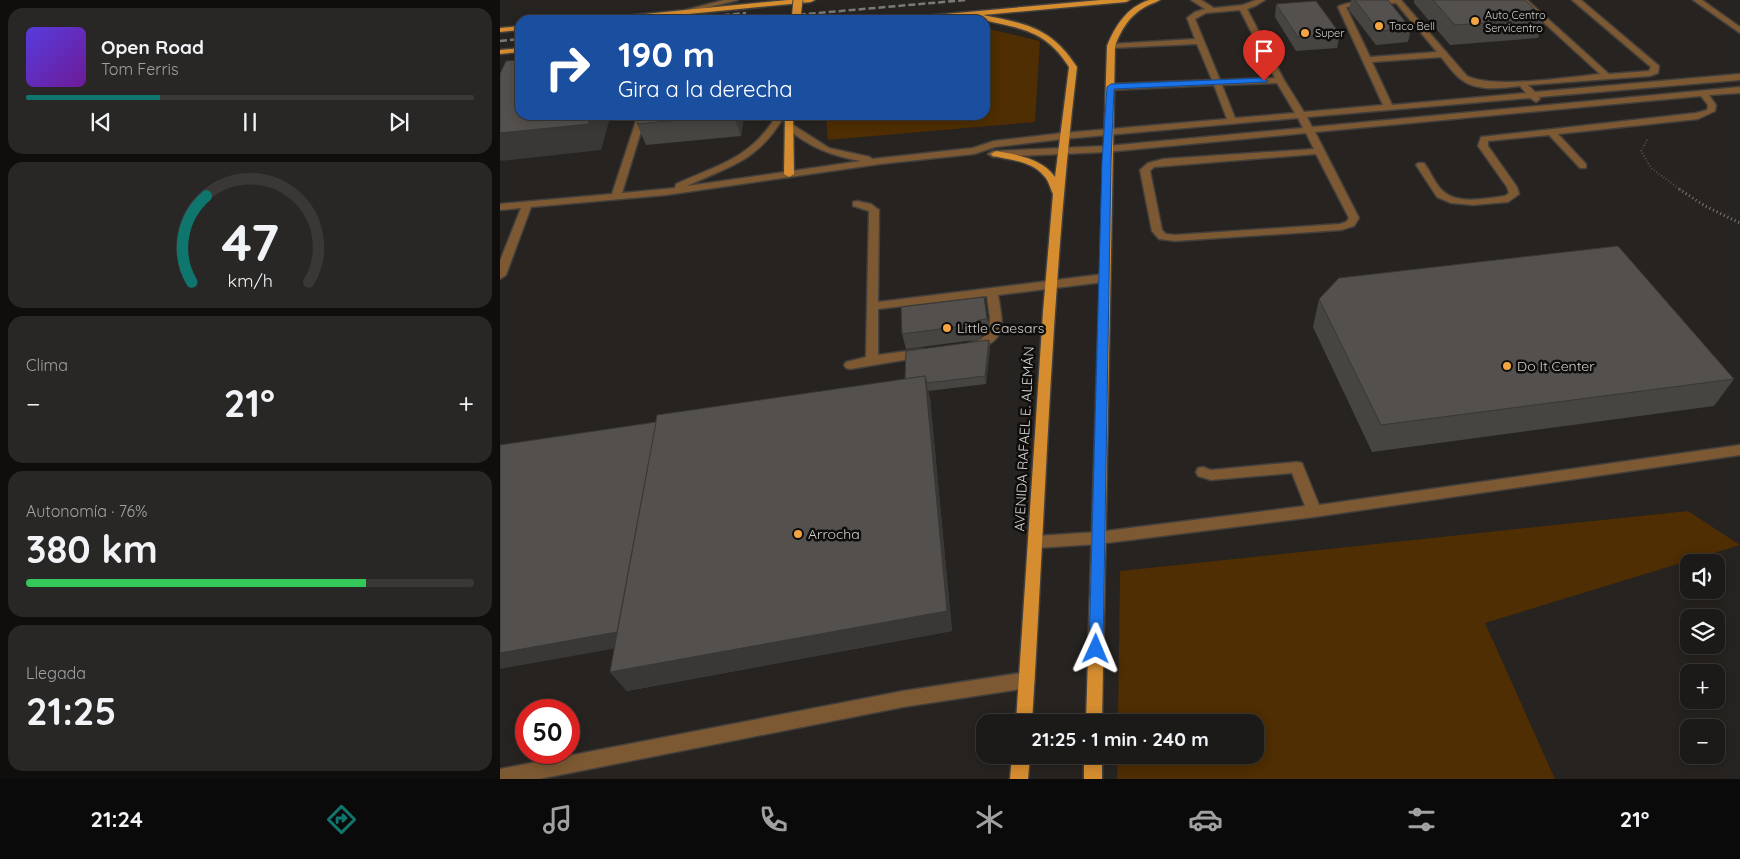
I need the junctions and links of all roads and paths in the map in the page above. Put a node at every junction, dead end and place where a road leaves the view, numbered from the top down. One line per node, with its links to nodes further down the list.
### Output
1 (734, 0): 14 (street)
2 (798, 0): 16 (main road, bridge)
3 (811, 0): 14 (main road)
4 (1126, 0): 17 (main road)
5 (1156, 0): 23 (main road)
6 (1195, 0): 13 (street)
7 (1261, 0): 12 (street)
8 (1523, 0): 28 (street)
9 (1576, 0): 28 (street)
10 (1697, 0): 21 (street)
11 (1397, 1): 26 (street); 27 (street)
12 (1243, 9): 13 (street); 30 (street)
13 (1216, 11): 22 (street)
14 (677, 13): 15 (main road)
15 (656, 15)
16 (796, 15)
17 (972, 15)
18 (990, 19): 49 (main road, AVENIDA RAFAEL E. ALEMÁN)
19 (515, 28): 20 (main road)
20 (500, 30)
21 (1740, 31)
22 (1200, 41): 23 (street); 31 (street)
23 (1111, 46): 33 (main road)
24 (515, 50): 25 (main road)
25 (500, 52)
26 (1442, 54): 27 (street); 32 (street)
27 (1368, 60): 37 (street)
28 (1607, 76): 32 (street)
29 (1740, 77): 36 (street)
30 (1280, 80): 31 (street); 39 (street)
31 (1216, 82): 33 (street); 44 (street)
32 (1522, 83): 36 (street)
33 (1111, 87): 47 (main road)
34 (1740, 90): 35 (street)
35 (1704, 94): 38 (street); 43 (street)
36 (1533, 96): 37 (street); 38 (street)
37 (1389, 108): 39 (street)
38 (1546, 108): 46 (street)
39 (1302, 115): 44 (street); 46 (street)
40 (640, 120): 61 (street)
41 (778, 120): 59 (street)
42 (789, 120): 45 (main road)
43 (1658, 120): 48 (street); 65 (path)
44 (1232, 121): 47 (street)
45 (790, 126): 55 (street); 58 (main road)
46 (1308, 130): 50 (street); 53 (street)
47 (1108, 132): 49 (street); 50 (main road)
48 (1552, 132): 56 (street); 57 (street)
49 (1063, 136): 51 (street); 52 (main road, AVENIDA RAFAEL E. ALEMÁN)
50 (1107, 148): 52 (street); 67 (main road)
51 (974, 151): 54 (street); 55 (street)
52 (1063, 152): 54 (street); 60 (main road, AVENIDA RAFAEL E. ALEMÁN)
53 (1319, 152): 53 (street)
54 (996, 154): 60 (main road)
55 (880, 161): 58 (street)
56 (1421, 165)
57 (1583, 166)
58 (789, 174): 59 (street)
59 (666, 192): 61 (street)
60 (1058, 194): 68 (main road, AVENIDA RAFAEL E. ALEMÁN)
61 (616, 197): 63 (street)
62 (857, 204): 70 (street)
63 (527, 205): 64 (street); 66 (street)
64 (500, 208)
65 (1740, 223)
66 (500, 275)
67 (1104, 278): 68 (street); 78 (main road)
68 (1049, 284): 69 (street); 79 (main road, AVENIDA RAFAEL E. ALEMÁN)
69 (992, 292): 70 (street); 71 (street)
70 (874, 306): 73 (street)
71 (957, 348)
72 (938, 351): 73 (street)
73 (872, 360): 74 (street)
74 (850, 365)
75 (1740, 450): 77 (street)
76 (1203, 472): 77 (street)
77 (1314, 510): 78 (street)
78 (1098, 538): 79 (street); 82 (main road)
79 (1036, 542): 80 (main road, AVENIDA RAFAEL E. ALEMÁN)
80 (1027, 680): 81 (main road, AVENIDA RAFAEL E. ALEMÁN); 85 (street)
81 (1025, 714)
82 (1094, 714)
83 (1020, 764): 86 (main road)
84 (1093, 764): 87 (main road)
85 (500, 778)
86 (1019, 779)
87 (1093, 779)

